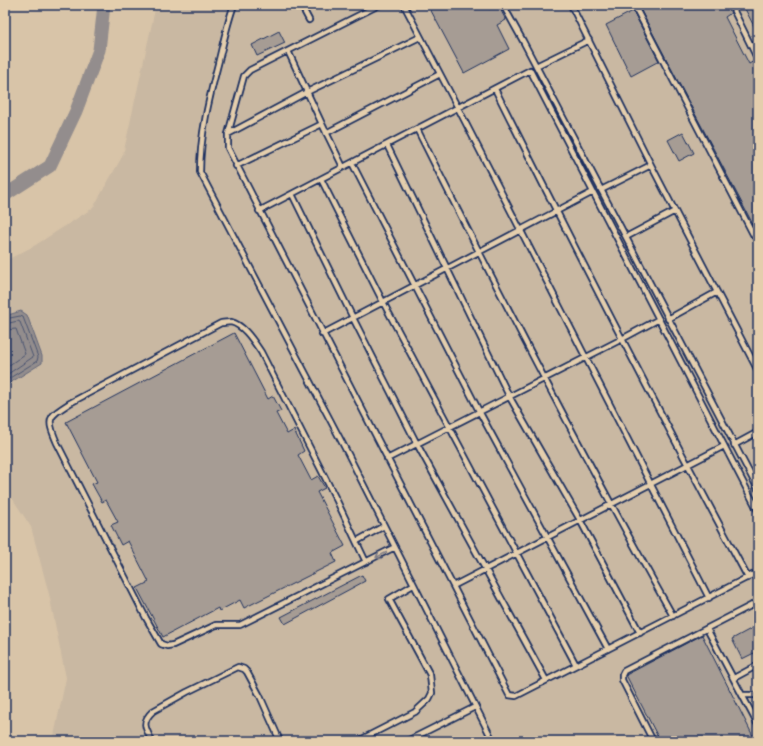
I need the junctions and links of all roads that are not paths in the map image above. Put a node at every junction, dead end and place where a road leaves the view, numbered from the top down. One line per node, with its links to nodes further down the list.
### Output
1 (234, 5): 65 (lane)
2 (301, 5): 9 (lane)
3 (379, 5): 12 (lane)
4 (404, 5): 10 (lane)
5 (503, 5): 14 (lane)
6 (571, 5): 11 (lane)
7 (634, 5): 37 (lane)
8 (731, 5): 13 (lane)
9 (309, 20)
10 (420, 38): 15 (lane); 17 (lane)
11 (589, 40): 14 (lane); 26 (lane)
12 (288, 51): 17 (lane); 22 (lane)
13 (758, 60)
14 (536, 66): 29 (lane)
15 (440, 74): 18 (lane); 21 (lane)
16 (495, 89): 18 (lane); 30 (lane); 34 (lane)
17 (307, 92): 19 (lane); 22 (lane)
18 (458, 108): 20 (lane); 35 (lane)
19 (322, 124): 21 (lane); 25 (lane)
20 (417, 129): 23 (lane); 38 (lane)
21 (326, 133): 27 (lane)
22 (228, 134): 25 (lane)
23 (387, 145): 24 (lane); 39 (lane)
24 (352, 163): 27 (lane); 40 (lane)
25 (236, 166): 32 (lane)
26 (651, 166): 29 (lane); 33 (lane)
27 (343, 168): 28 (lane)
28 (321, 179): 31 (lane); 42 (lane)
29 (601, 190): 36 (lane)
30 (593, 192): 34 (lane); 44 (lane)
31 (292, 194): 32 (lane); 43 (lane)
32 (259, 211): 46 (lane)
33 (675, 211): 36 (lane); 41 (lane)
34 (556, 212): 35 (lane); 47 (lane)
35 (520, 231): 38 (lane); 48 (lane)
36 (626, 237): 45 (lane)
37 (758, 238)
38 (478, 253): 39 (lane); 50 (lane)
39 (448, 269): 40 (lane); 51 (lane)
40 (415, 286): 42 (lane); 52 (lane)
41 (717, 292): 45 (lane); 49 (lane)
42 (383, 302): 43 (lane); 53 (lane)
43 (353, 318): 46 (lane); 55 (lane)
44 (659, 318): 47 (lane); 57 (lane)
45 (668, 318): 56 (lane)
46 (322, 334): 58 (lane)
47 (622, 339): 48 (lane); 59 (lane)
48 (585, 357): 50 (lane); 60 (lane)
49 (758, 371)
50 (543, 379): 51 (lane); 62 (lane)
51 (509, 396): 52 (lane); 64 (lane)
52 (479, 411): 53 (lane); 66 (lane)
53 (448, 427): 55 (lane); 69 (lane)
54 (758, 432): 56 (lane)
55 (417, 444): 58 (lane); 71 (lane)
56 (734, 445): 61 (lane)
57 (724, 446): 59 (lane); 63 (lane)
58 (387, 459): 75 (lane)
59 (687, 465): 60 (lane); 73 (lane)
60 (651, 484): 62 (lane); 76 (lane)
61 (758, 490)
62 (610, 505): 64 (lane); 79 (lane)
63 (758, 511)
64 (580, 520): 66 (lane); 81 (lane)
65 (384, 526): 67 (lane); 68 (lane)
66 (547, 538): 69 (lane); 82 (lane)
67 (357, 541): 70 (lane); 70 (lane)
68 (395, 547): 70 (lane, one-way to 70); 74 (lane)
69 (516, 554): 71 (lane); 83 (lane)
70 (366, 562)
71 (486, 569): 75 (lane); 86 (lane)
72 (758, 572): 73 (lane)
73 (748, 578): 76 (lane)
74 (414, 585): 89 (lane); 93 (lane)
75 (453, 586): 86 (lane)
76 (709, 598): 79 (lane)
77 (756, 603): 78 (lane); 80 (lane)
78 (758, 613)
79 (672, 616): 81 (lane)
80 (707, 629): 85 (lane); 96 (lane)
81 (640, 633): 82 (lane)
82 (608, 649): 83 (lane)
83 (576, 665): 86 (lane)
84 (758, 665): 85 (lane)
85 (734, 678): 87 (lane)
86 (546, 680)
87 (742, 695): 88 (lane); 90 (lane)
88 (758, 695)
89 (475, 707): 94 (lane); 95 (lane)
90 (758, 725)
91 (152, 741): 92 (lane)
92 (280, 741)
93 (358, 741)
94 (408, 741)
95 (492, 741)
96 (653, 741)

